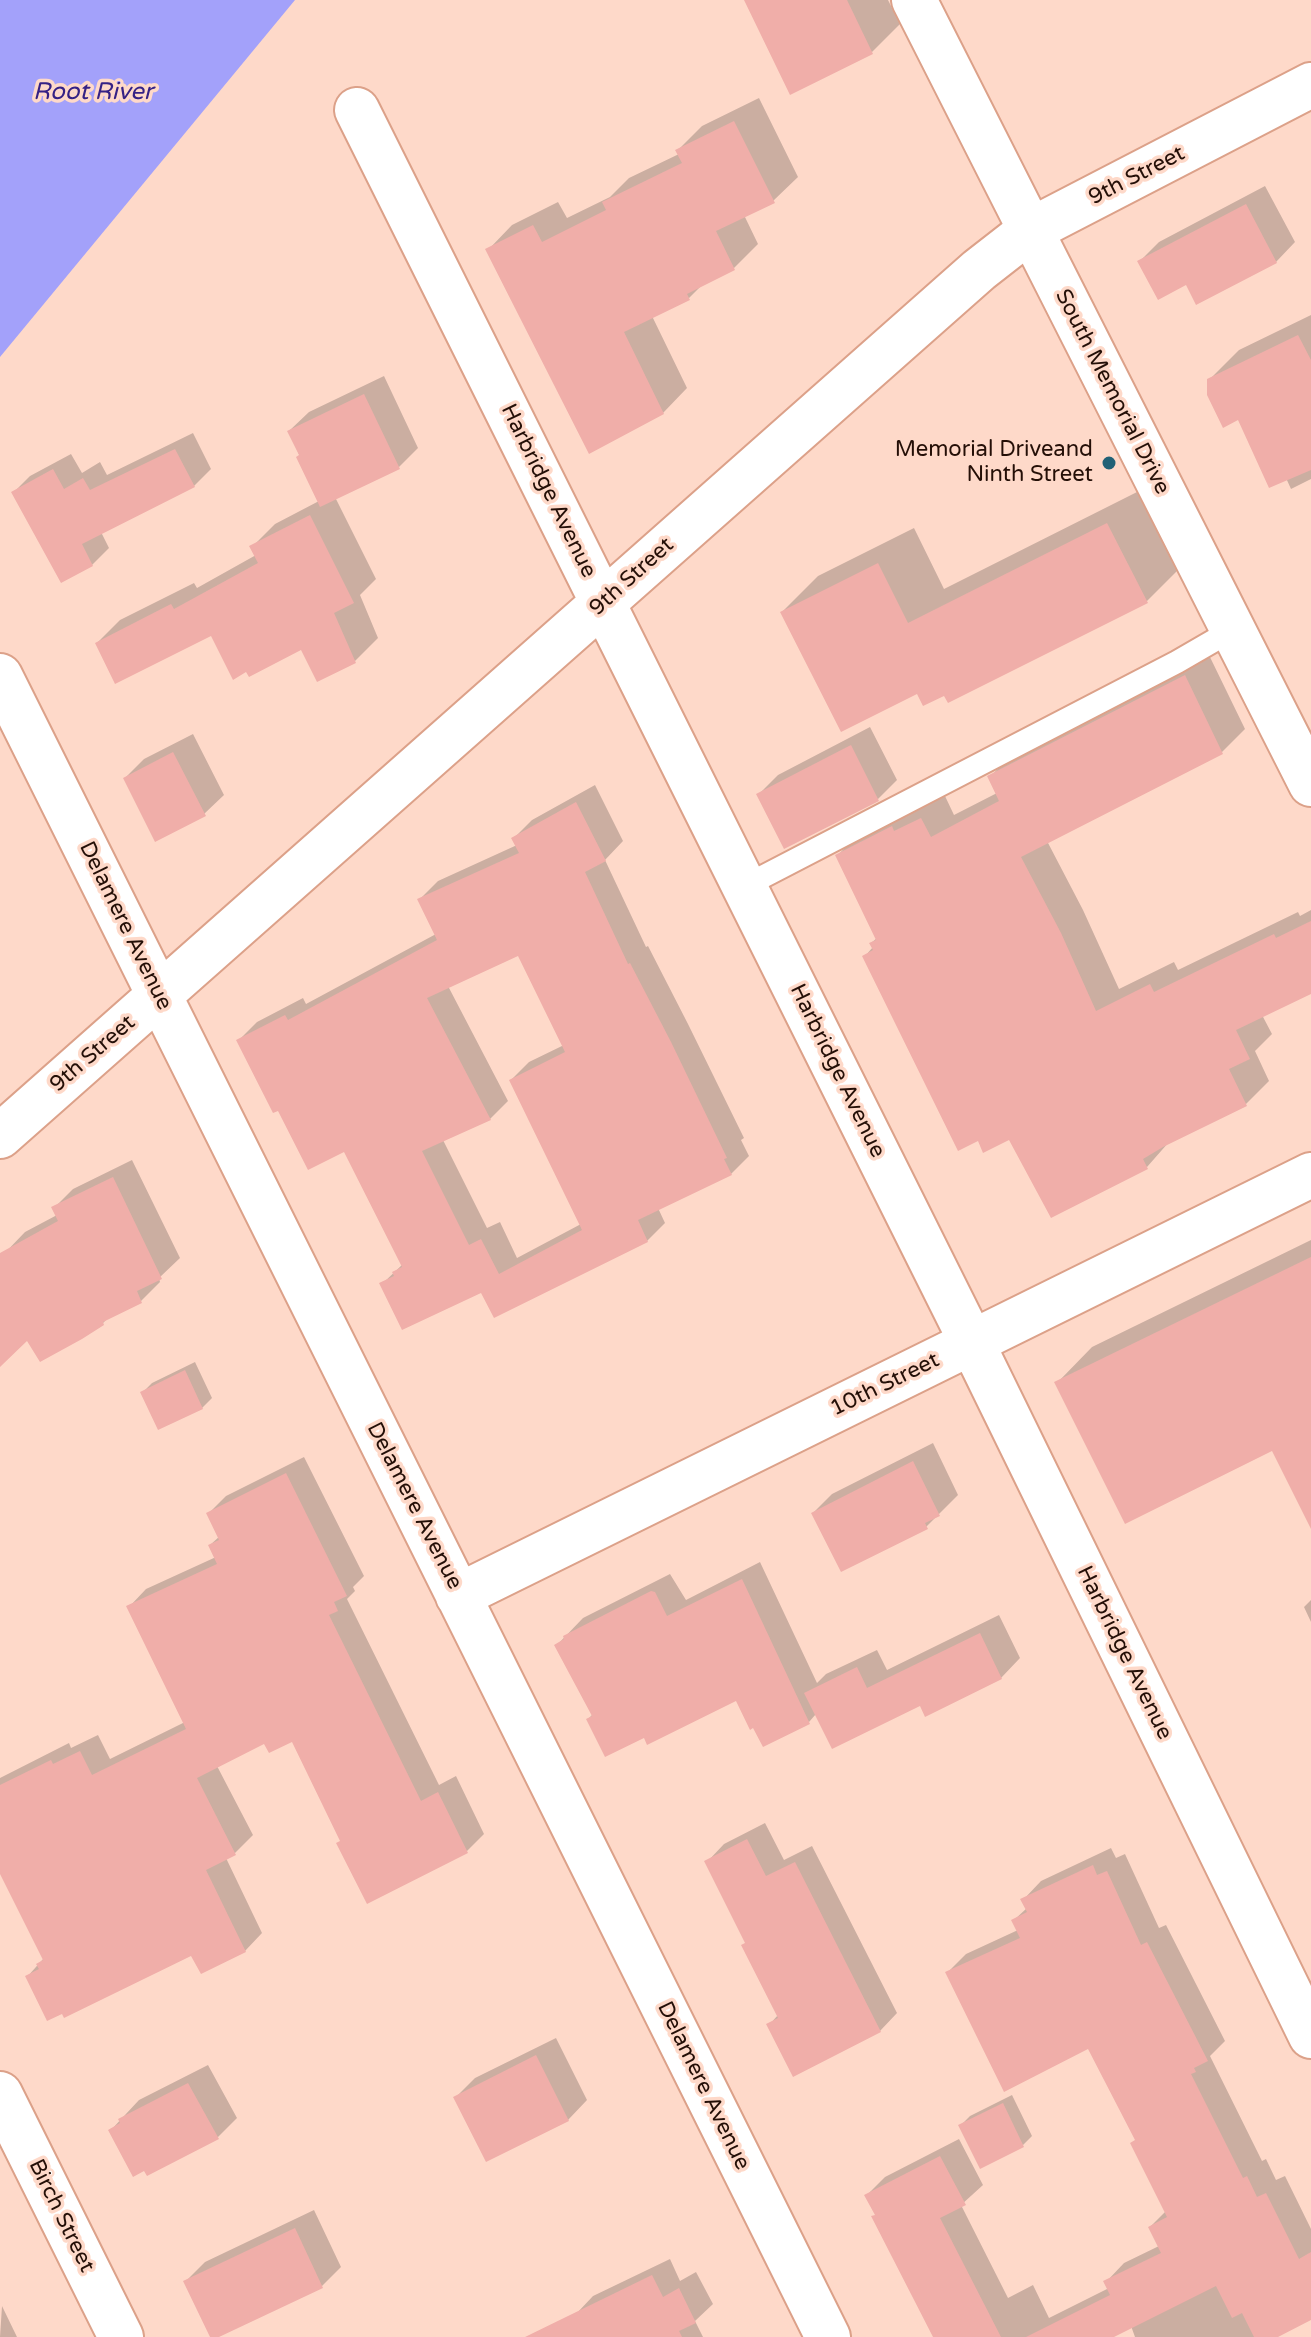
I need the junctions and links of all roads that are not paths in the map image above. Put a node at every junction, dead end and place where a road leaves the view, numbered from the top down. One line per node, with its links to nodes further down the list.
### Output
1 (914, 0): 4 (street, South Memorial Drive)
2 (1311, 85): 4 (street, 9th Street)
3 (357, 110): 5 (street, Harbridge Avenue)
4 (1029, 231): 5 (street, 9th Street); 6 (street, South Memorial Drive)
5 (603, 602): 9 (street, Harbridge Avenue); 10 (street, 9th Street)
6 (1234, 629): 8 (street, South Memorial Drive); 9 (lane)
7 (0, 676): 10 (street, Delamere Avenue)
8 (1311, 784)
9 (745, 886): 13 (street, Harbridge Avenue)
10 (159, 995): 11 (street, 9th Street); 14 (street, Delamere Avenue)
11 (0, 1136)
12 (1311, 1175): 13 (street, 10th Street)
13 (972, 1343): 14 (street, 10th Street); 15 (street, Harbridge Avenue)
14 (458, 1596): 18 (street, Delamere Avenue)
15 (1311, 2036)
16 (0, 2094): 17 (street, Birch Street)
17 (121, 2337)
18 (828, 2337)

